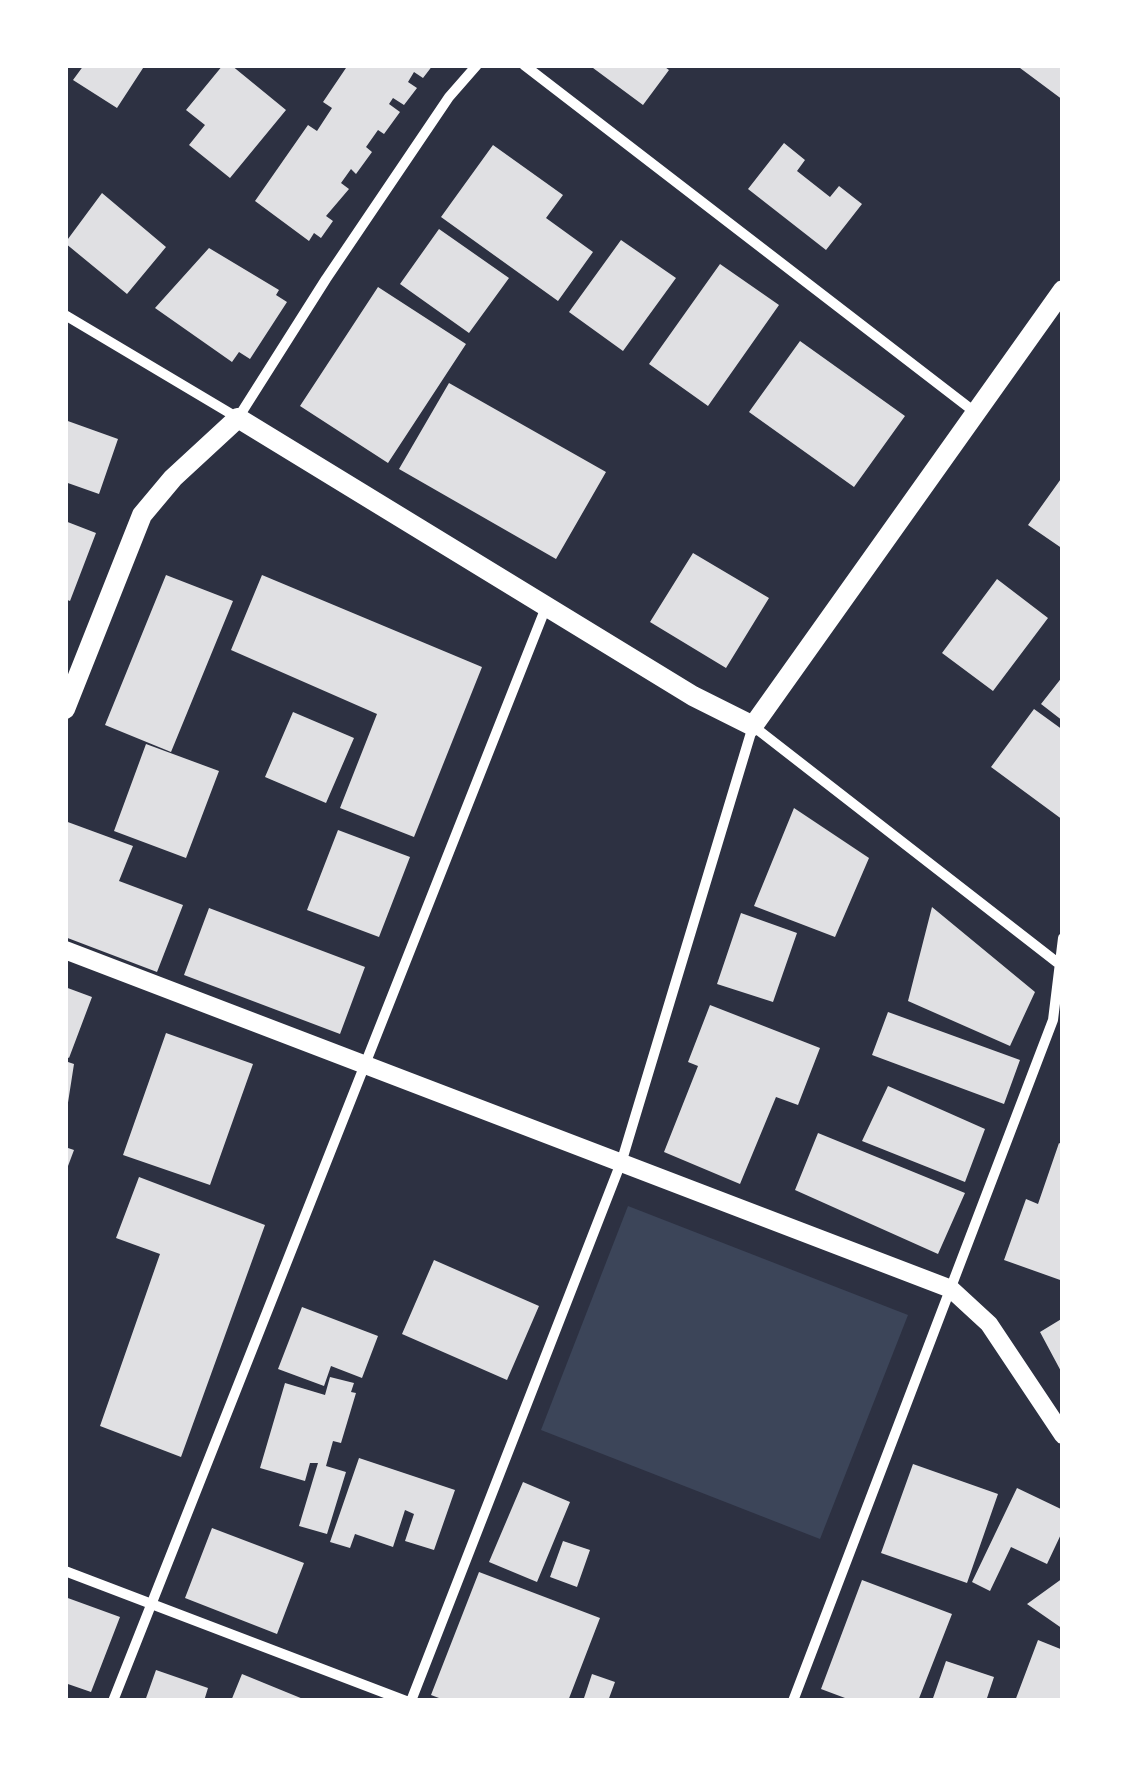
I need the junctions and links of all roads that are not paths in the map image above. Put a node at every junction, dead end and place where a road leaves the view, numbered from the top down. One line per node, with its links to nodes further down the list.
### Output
1 (477, 65): 6 (street)
2 (524, 65): 5 (street)
3 (1063, 290): 5 (main road)
4 (65, 315): 6 (street)
5 (976, 413): 9 (main road)
6 (238, 418): 7 (main road); 8 (main road)
7 (546, 607): 9 (main road); 13 (street)
8 (65, 709)
9 (754, 726): 12 (street); 14 (street)
10 (1063, 938): 12 (street)
11 (65, 950): 13 (street)
12 (1062, 966): 15 (street)
13 (364, 1062): 14 (street); 18 (street)
14 (622, 1160): 15 (street); 20 (street)
15 (951, 1289): 16 (street); 21 (street)
16 (1063, 1435)
17 (65, 1572): 18 (street)
18 (150, 1604): 19 (street); 20 (street)
19 (113, 1701)
20 (408, 1701)
21 (794, 1701)

